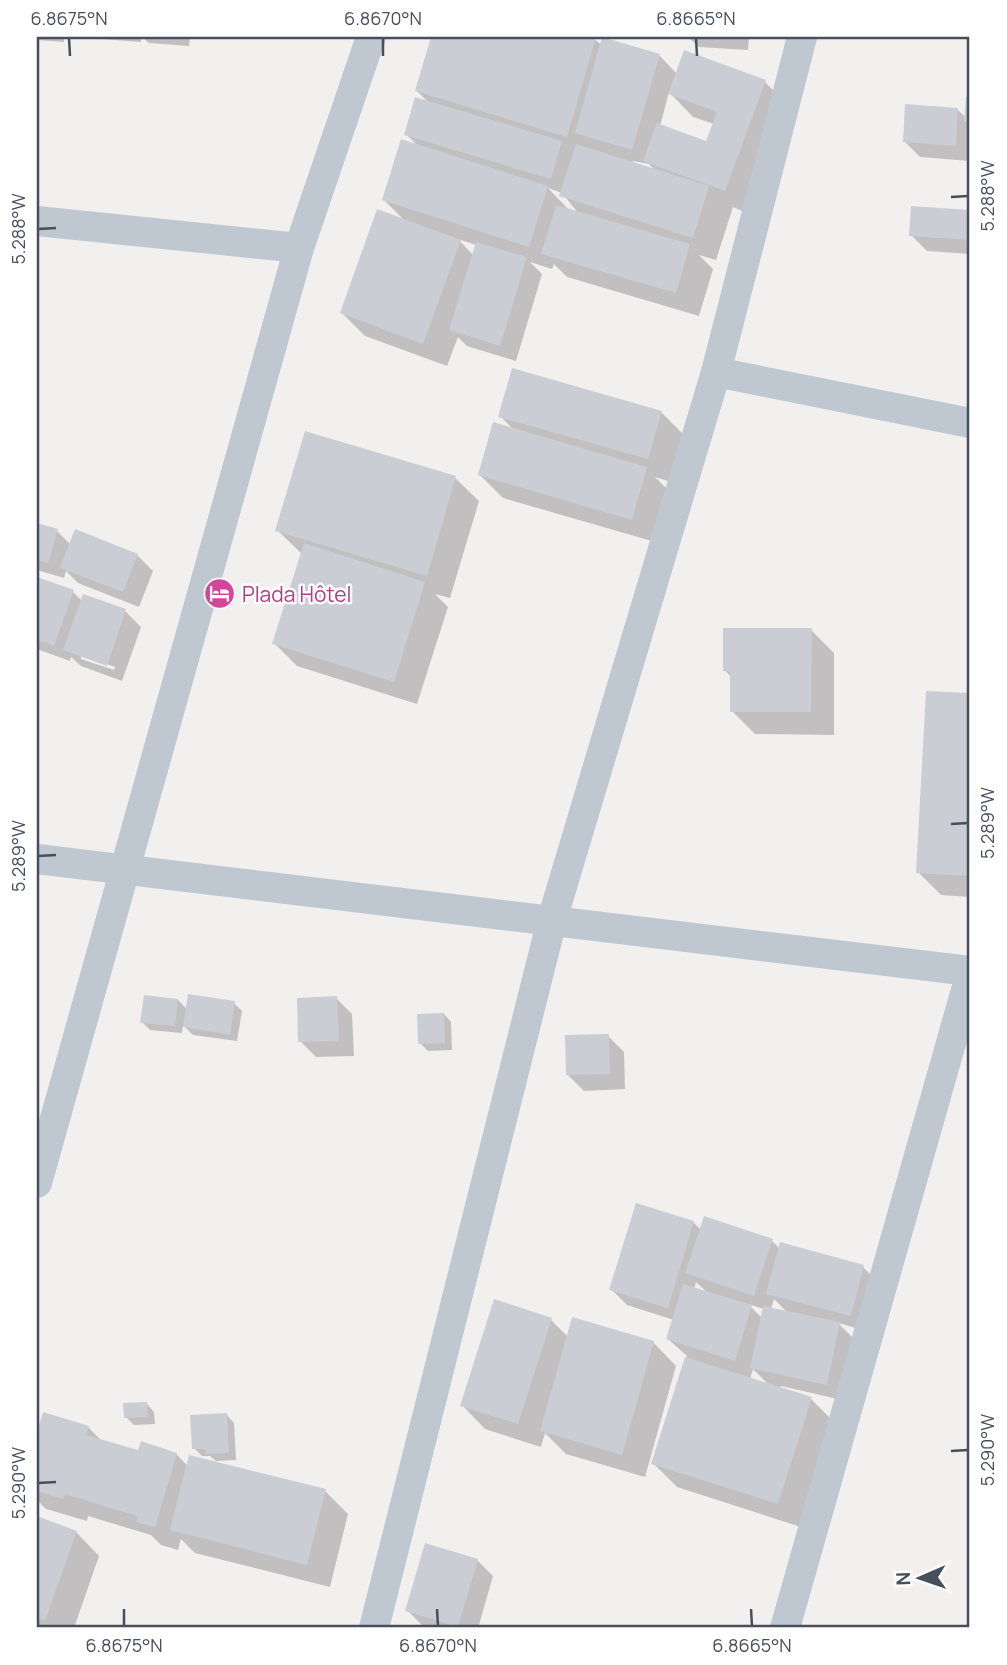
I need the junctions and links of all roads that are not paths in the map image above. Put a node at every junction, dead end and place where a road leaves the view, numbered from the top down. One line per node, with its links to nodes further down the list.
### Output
1 (371, 37): 4 (street)
2 (802, 37): 5 (street)
3 (37, 220): 4 (street)
4 (299, 248): 8 (street)
5 (716, 372): 6 (street); 9 (street)
6 (970, 423)
7 (37, 859): 8 (street)
8 (124, 870): 9 (street); 11 (street)
9 (552, 920): 10 (street); 12 (street)
10 (970, 973): 13 (street)
11 (37, 1183)
12 (374, 1628)
13 (785, 1628)

